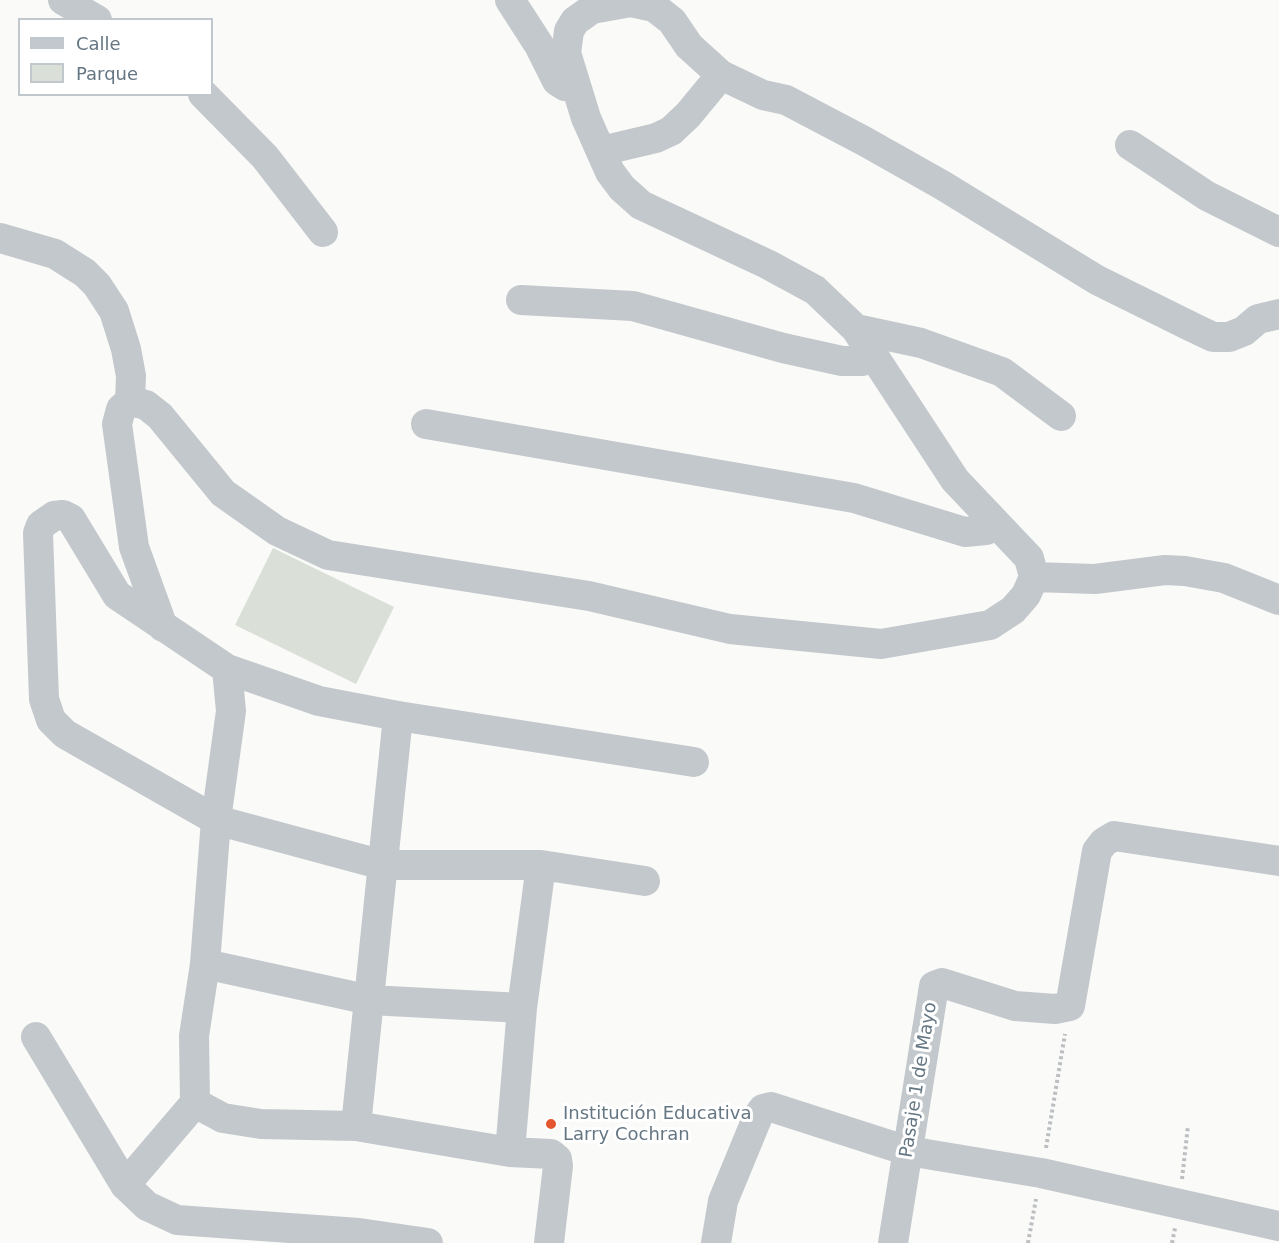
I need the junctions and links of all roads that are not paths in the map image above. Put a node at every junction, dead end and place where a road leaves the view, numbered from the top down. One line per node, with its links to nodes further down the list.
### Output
1 (63, 0): 3 (street)
2 (510, 0): 5 (street)
3 (94, 18)
4 (721, 75): 5 (street); 8 (street); 13 (street)
5 (577, 87): 8 (street)
6 (205, 96): 9 (street)
7 (1130, 145): 10 (street)
8 (601, 151): 14 (street)
9 (323, 232)
10 (1279, 232)
11 (0, 238): 16 (street)
12 (521, 300): 15 (street)
13 (1279, 314)
14 (856, 328): 15 (street); 17 (street)
15 (874, 355): 19 (street)
16 (130, 401): 20 (street); 22 (street)
17 (1061, 416)
18 (426, 424): 19 (street)
19 (996, 525): 20 (street)
20 (1034, 577): 21 (street)
21 (1279, 600)
22 (163, 627): 23 (street); 26 (street)
23 (226, 669): 24 (street); 26 (street)
24 (398, 716): 25 (street); 28 (street)
25 (694, 762)
26 (216, 820): 28 (street); 31 (street)
27 (1279, 861): 37 (street, Pasaje 1 de Mayo)
28 (383, 865): 29 (street); 32 (street)
29 (541, 865): 30 (street); 33 (street)
30 (645, 881)
31 (205, 964): 32 (street); 35 (street)
32 (370, 1000): 33 (street); 36 (street)
33 (522, 1008): 38 (street)
34 (36, 1037): 39 (street)
35 (195, 1103): 36 (street); 39 (street)
36 (356, 1126): 38 (street)
37 (908, 1151): 40 (street); 43 (street); 44 (street, Pasaje 1 de Mayo)
38 (510, 1152): 42 (street)
39 (125, 1185): 41 (street)
40 (1279, 1226)
41 (428, 1243)
42 (549, 1243)
43 (716, 1243)
44 (893, 1243)

